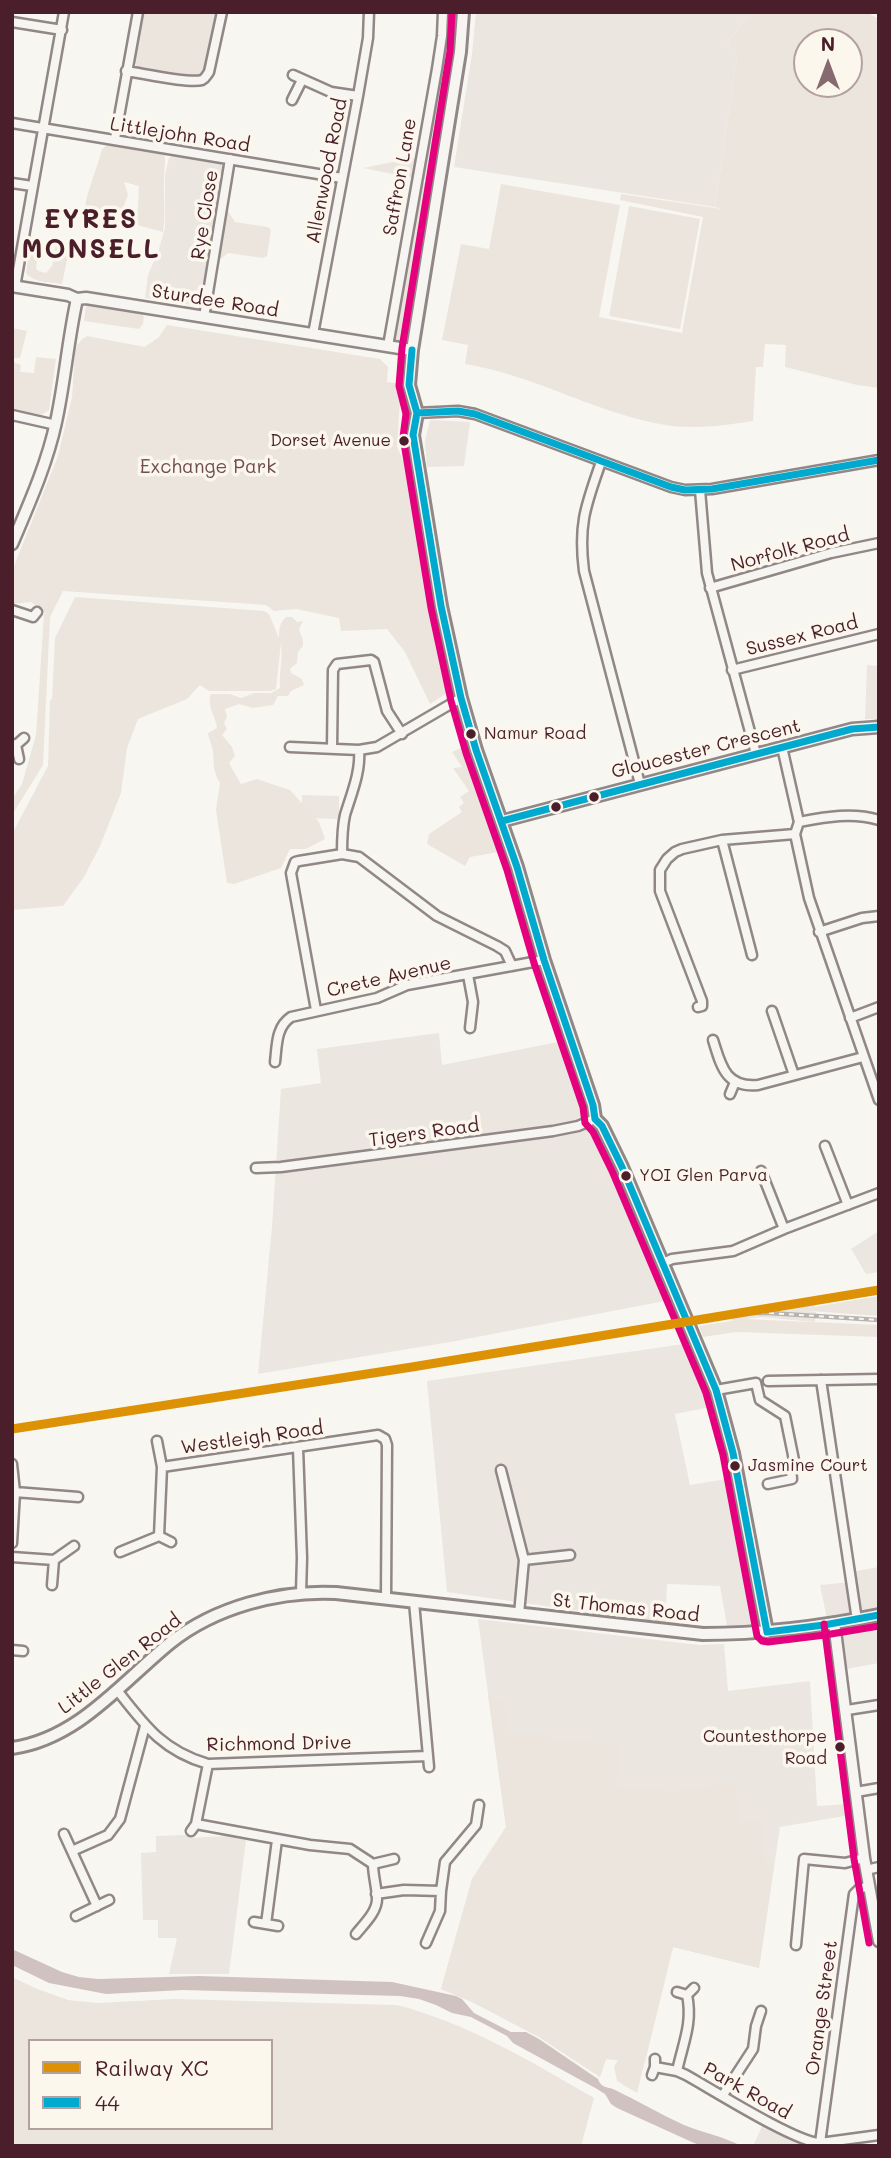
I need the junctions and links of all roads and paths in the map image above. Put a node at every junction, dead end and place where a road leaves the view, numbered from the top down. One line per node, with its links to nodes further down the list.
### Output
1 (64, 12): 8 (street)
2 (138, 12): 9 (street)
3 (222, 12): 9 (street)
4 (369, 12): 12 (street, Allenwood Road)
5 (443, 12): 25 (street, Saffron Lane)
6 (463, 12): 26 (main road, Saffron Lane)
7 (12, 22): 8 (street)
8 (62, 30): 15 (street)
9 (126, 71): 16 (street)
10 (293, 75): 11 (street)
11 (302, 80): 12 (street); 13 (street)
12 (358, 96): 18 (street, Allenwood Road)
13 (292, 100)
14 (12, 123): 15 (street, Littlejohn Road)
15 (44, 128): 16 (street, Littlejohn Road); 20 (street)
16 (115, 139): 17 (street, Littlejohn Road)
17 (230, 159): 18 (street, Littlejohn Road); 23 (street, Rye Close)
18 (342, 178): 24 (street, Allenwood Road)
19 (12, 183): 20 (street)
20 (32, 186): 21 (street)
21 (14, 287): 22 (street, Sturdee Road)
22 (77, 299): 23 (street, Sturdee Road); 29 (street)
23 (204, 317): 24 (street, Sturdee Road)
24 (313, 334): 25 (street, Sturdee Road)
25 (388, 346): 26 (street, Sturdee Road)
26 (412, 350): 27 (main road, Saffron Lane)
27 (417, 413): 31 (street); 40 (main road, Saffron Lane)
28 (12, 415): 29 (street)
29 (56, 425): 34 (street)
30 (879, 460): 32 (street)
31 (601, 462): 32 (street); 51 (street)
32 (700, 490): 35 (street)
33 (879, 543): 35 (street, Norfolk Road)
34 (12, 544)
35 (710, 588): 39 (street)
36 (12, 610): 37 (street)
37 (35, 618)
38 (879, 634): 39 (street, Sussex Road)
39 (732, 670): 49 (street)
40 (461, 698): 42 (street); 53 (main road, Saffron Lane)
41 (879, 727): 46 (street, Gloucester Crescent)
42 (402, 734): 47 (street); 48 (street)
43 (24, 738): 44 (street)
44 (14, 744): 50 (street)
45 (290, 747): 47 (street)
46 (782, 747): 49 (street, Gloucester Crescent); 54 (street)
47 (332, 749): 48 (street)
48 (359, 750): 57 (street)
49 (756, 754): 51 (street, Gloucester Crescent)
50 (19, 759)
51 (640, 784): 53 (street, Gloucester Crescent)
52 (879, 820): 54 (street)
53 (502, 821): 61 (main road, Saffron Lane)
54 (799, 822): 55 (street)
55 (795, 834): 56 (street); 59 (street)
56 (722, 840): 60 (street); 64 (street)
57 (342, 855): 62 (street); 66 (street)
58 (879, 916): 59 (street)
59 (820, 932): 68 (street)
60 (754, 949)
61 (544, 960): 62 (street, Crete Avenue); 77 (main road, Saffron Lane)
62 (512, 966): 63 (street, Crete Avenue)
63 (468, 975): 66 (street, Crete Avenue); 69 (street)
64 (698, 1007)
65 (879, 1007): 68 (street)
66 (316, 1010): 72 (street, Crete Avenue)
67 (772, 1011): 73 (street)
68 (850, 1018): 71 (street)
69 (470, 1028)
70 (713, 1040): 74 (street)
71 (863, 1057): 73 (street); 76 (street)
72 (275, 1062)
73 (794, 1076): 74 (street)
74 (735, 1082): 75 (street)
75 (730, 1094)
76 (879, 1100)
77 (595, 1119): 79 (street, Tigers Road); 84 (main road, Saffron Lane)
78 (825, 1146): 82 (street)
79 (256, 1167)
80 (761, 1171): 83 (street)
81 (879, 1193): 82 (street)
82 (848, 1205): 83 (street)
83 (783, 1229): 84 (street)
84 (663, 1263): 88 (main road, Saffron Lane)
85 (879, 1379): 86 (street)
86 (821, 1380): 87 (street); 114 (street)
87 (768, 1381)
88 (716, 1390): 94 (street); 111 (main road, Saffron Lane)
89 (157, 1441): 92 (street)
90 (298, 1448): 92 (street, Westleigh Road); 108 (street); 109 (street, Westleigh Road)
91 (12, 1464): 95 (street)
92 (162, 1467): 98 (street, Westleigh Road)
93 (501, 1470): 106 (street)
94 (768, 1484)
95 (15, 1492): 96 (street); 97 (street)
96 (78, 1497)
97 (13, 1532): 100 (street)
98 (159, 1536): 99 (street); 102 (street)
99 (171, 1542)
100 (12, 1543)
101 (74, 1546): 105 (street)
102 (120, 1552)
103 (570, 1555): 106 (street)
104 (12, 1557): 105 (street)
105 (54, 1560): 107 (street)
106 (524, 1560): 112 (street)
107 (51, 1585)
108 (301, 1593): 109 (main road, Little Glen Road); 120 (main road, Little Glen Road)
109 (386, 1599): 110 (main road, Little Glen Road)
110 (414, 1602): 112 (main road, St Thomas Road); 125 (street)
111 (764, 1610): 116 (main road); 117 (main road, Saffron Lane)
112 (519, 1614): 117 (main road, St Thomas Road)
113 (879, 1615): 114 (main road, St Thomas Road)
114 (857, 1620): 115 (main road, St Thomas Road)
115 (834, 1623): 116 (main road, St Thomas Road); 122 (street)
116 (792, 1630): 117 (main road, St Thomas Road)
117 (767, 1632)
118 (12, 1650): 119 (street)
119 (23, 1651)
120 (117, 1690): 123 (street, Richmond Drive); 124 (main road, Little Glen Road)
121 (879, 1705): 122 (street)
122 (847, 1710): 129 (street)
123 (145, 1726): 126 (street, Richmond Drive); 133 (street)
124 (12, 1748)
125 (428, 1756): 126 (street, Richmond Drive); 127 (street)
126 (208, 1764): 132 (street)
127 (429, 1767)
128 (879, 1788): 129 (street)
129 (856, 1792): 134 (street)
130 (479, 1805): 140 (street)
131 (64, 1834): 133 (street)
132 (277, 1840): 136 (street); 146 (street)
133 (72, 1851): 143 (street)
134 (864, 1858): 138 (street); 151 (street)
135 (394, 1859): 136 (street)
136 (373, 1864): 141 (street)
137 (879, 1867): 138 (street)
138 (866, 1870): 139 (street)
139 (869, 1886): 149 (street); 158 (street, Orange Street)
140 (441, 1891): 141 (street); 150 (street)
141 (376, 1894): 148 (street)
142 (109, 1900): 143 (street)
143 (97, 1906): 144 (street)
144 (75, 1916)
145 (254, 1922): 146 (street)
146 (266, 1924): 147 (street)
147 (278, 1926)
148 (356, 1934)
149 (879, 1941)
150 (426, 1943)
151 (796, 1945)
152 (677, 1992): 155 (street)
153 (761, 2011): 156 (street)
154 (654, 2067): 155 (street, Park Road)
155 (677, 2071): 156 (street, Park Road)
156 (723, 2095): 158 (street, Park Road)
157 (879, 2135): 158 (street)
158 (821, 2144)

